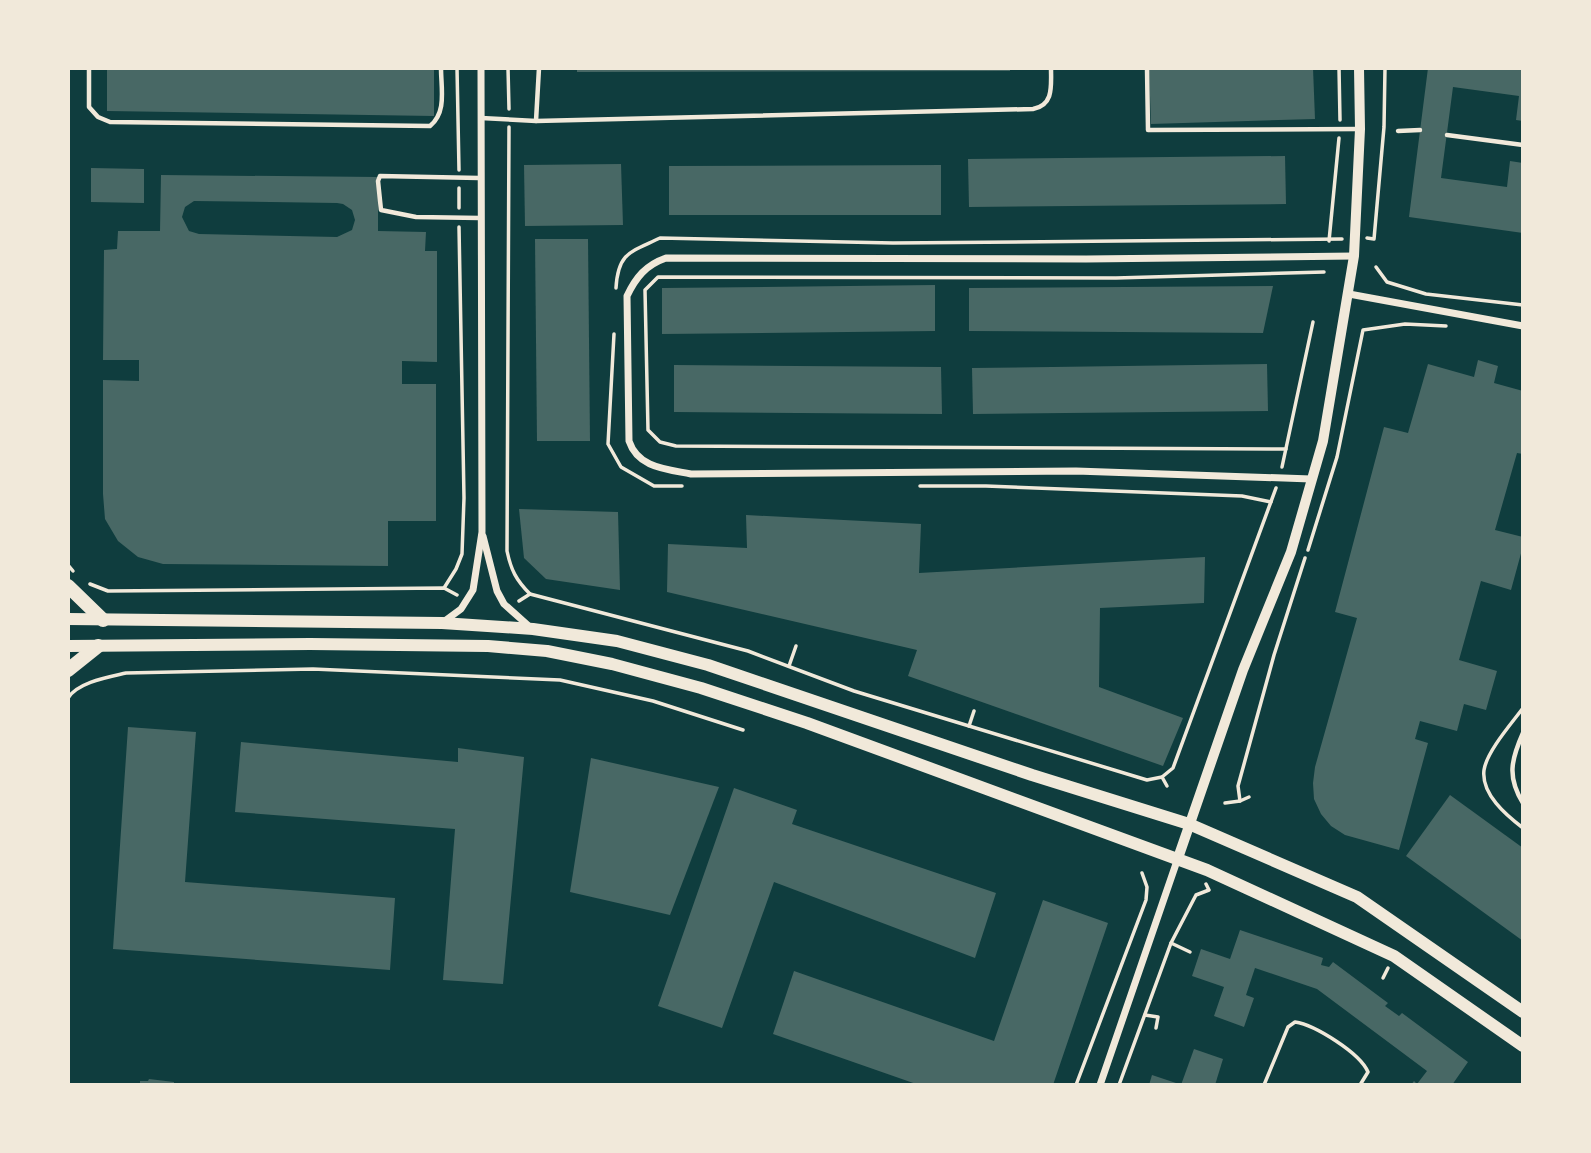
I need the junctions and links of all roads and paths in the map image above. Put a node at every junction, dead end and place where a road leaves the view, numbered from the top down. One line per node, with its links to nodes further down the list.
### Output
1 (89, 68): 2 (lane)
2 (441, 68)
3 (457, 68): 21 (path)
4 (481, 68): 12 (street)
5 (508, 68): 13 (path)
6 (539, 68): 14 (lane)
7 (1051, 68): 14 (lane)
8 (1147, 68): 16 (lane)
9 (1339, 68): 16 (path)
10 (1359, 68): 15 (street)
11 (1385, 68): 25 (path)
12 (481, 118): 13 (lane); 22 (street)
13 (509, 119): 14 (lane); 47 (path)
14 (536, 121)
15 (1360, 129): 16 (lane); 25 (street)
16 (1340, 130): 26 (path)
17 (1420, 130): 18 (lane)
18 (1398, 131)
19 (1447, 135): 20 (lane)
20 (1523, 145)
21 (459, 178): 22 (lane); 23 (path); 23 (lane)
22 (480, 178): 24 (street)
23 (459, 218): 24 (lane); 46 (path)
24 (480, 218): 44 (street)
25 (1355, 238): 26 (path); 27 (street)
26 (1329, 241): 31 (path)
27 (1354, 257): 30 (street); 39 (street)
28 (1376, 268): 32 (path)
29 (1324, 272): 38 (path)
30 (1349, 293): 36 (street); 40 (street)
31 (616, 294)
32 (1523, 305)
33 (615, 321): 41 (path)
34 (1313, 322): 38 (path)
35 (1450, 326): 37 (path)
36 (1523, 326)
37 (1363, 330)
38 (1286, 449): 39 (path)
39 (1280, 477): 40 (street); 43 (path)
40 (1311, 479): 68 (street)
41 (681, 486)
42 (916, 486): 43 (path)
43 (1271, 502): 63 (path)
44 (482, 532): 50 (street); 51 (street)
45 (68, 586): 49 (highway)
46 (444, 588)
47 (530, 594)
48 (68, 619): 49 (main road)
49 (103, 620): 50 (main road)
50 (442, 623): 51 (main road)
51 (533, 629): 68 (main road)
52 (68, 646): 53 (main road)
53 (98, 646): 56 (highway); 69 (main road)
54 (796, 646): 55 (path)
55 (789, 666)
56 (68, 670)
57 (854, 691): 60 (path)
58 (69, 694): 61 (path)
59 (974, 711): 60 (path)
60 (969, 726): 63 (path)
61 (743, 730)
62 (1523, 733): 67 (lane)
63 (1162, 777): 64 (path)
64 (1167, 786)
65 (1249, 797): 66 (path)
66 (1225, 803)
67 (1523, 803)
68 (1189, 824): 69 (street); 76 (main road)
69 (1178, 858): 79 (main road); 81 (street)
70 (1142, 873): 80 (path)
71 (1209, 890): 72 (path)
72 (1171, 943): 73 (path); 77 (path)
73 (1190, 952)
74 (1388, 968): 75 (path)
75 (1383, 978)
76 (1523, 1012)
77 (1144, 1015): 78 (path); 82 (path)
78 (1156, 1028)
79 (1523, 1046)
80 (1076, 1085)
81 (1100, 1085)
82 (1119, 1085)
83 (1264, 1085): 84 (path)
84 (1360, 1085)

